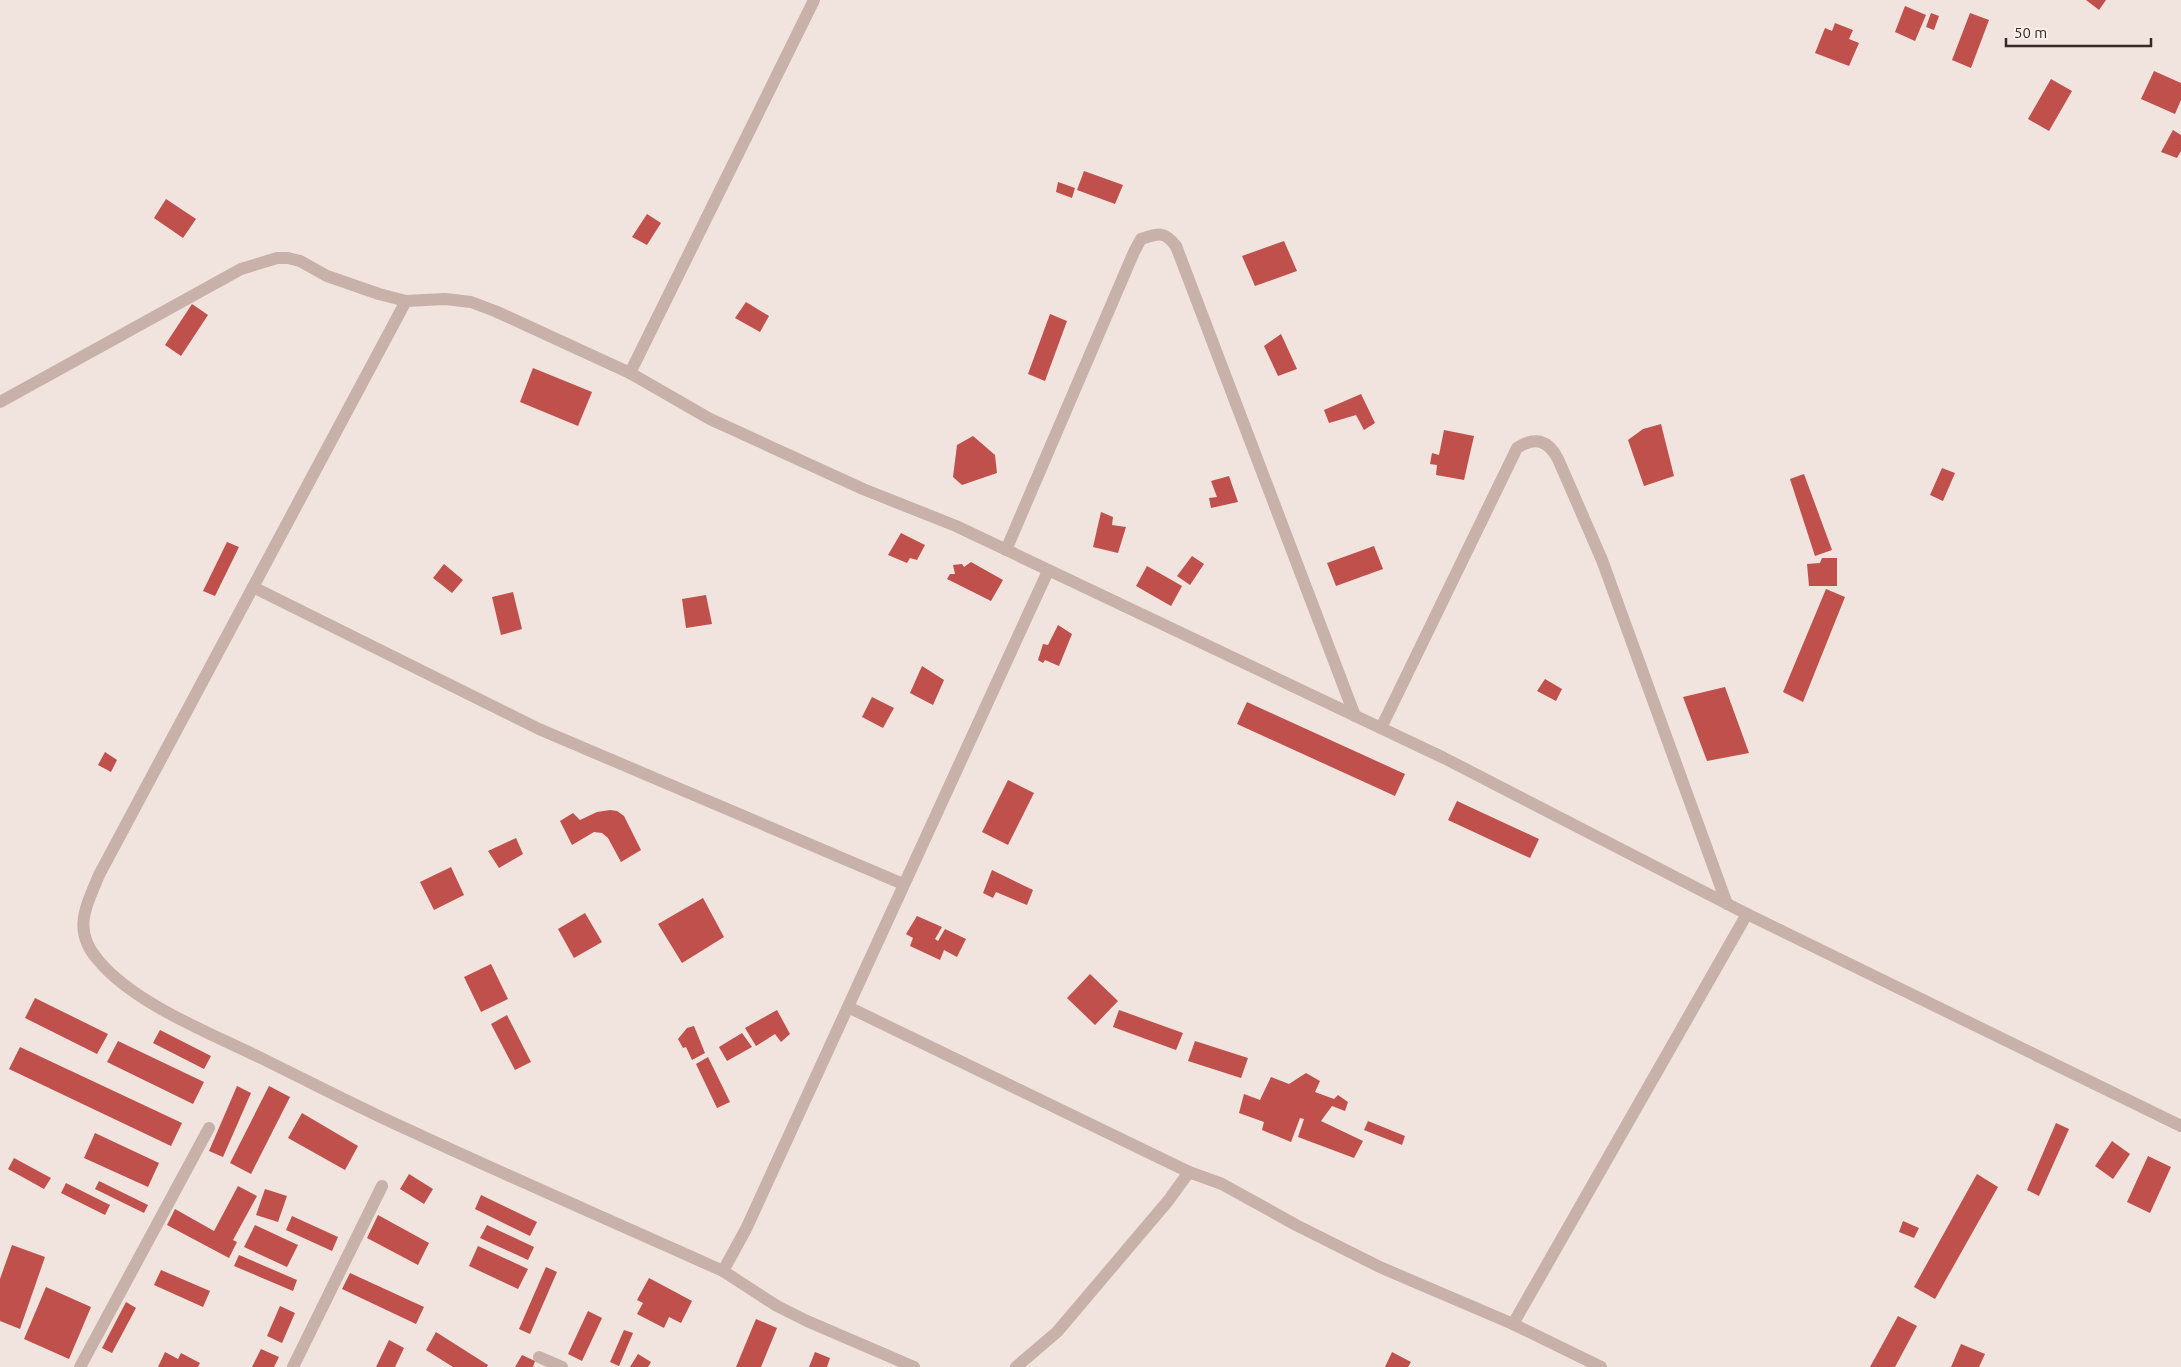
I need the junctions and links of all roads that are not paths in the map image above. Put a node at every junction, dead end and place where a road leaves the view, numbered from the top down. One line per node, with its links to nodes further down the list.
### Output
1 (814, 0): 3 (street)
2 (406, 301): 3 (street); 4 (street); 7 (street)
3 (630, 373): 5 (street)
4 (0, 402)
5 (1006, 550): 6 (street); 8 (street)
6 (1048, 571): 8 (street); 10 (street)
7 (253, 588): 10 (street); 18 (street)
8 (1355, 716): 9 (street)
9 (1381, 728): 11 (street); 11 (street)
10 (904, 884): 13 (street)
11 (1727, 904): 12 (street)
12 (1747, 914): 14 (street); 19 (street)
13 (848, 1006): 16 (street); 18 (street)
14 (2181, 1126)
15 (209, 1128): 21 (street)
16 (1189, 1172): 19 (street); 25 (street)
17 (382, 1186): 22 (street)
18 (723, 1271): 24 (street)
19 (1513, 1324): 26 (street)
20 (540, 1357): 23 (street)
21 (80, 1367)
22 (293, 1367)
23 (562, 1367)
24 (914, 1367)
25 (1016, 1367)
26 (1601, 1367)

